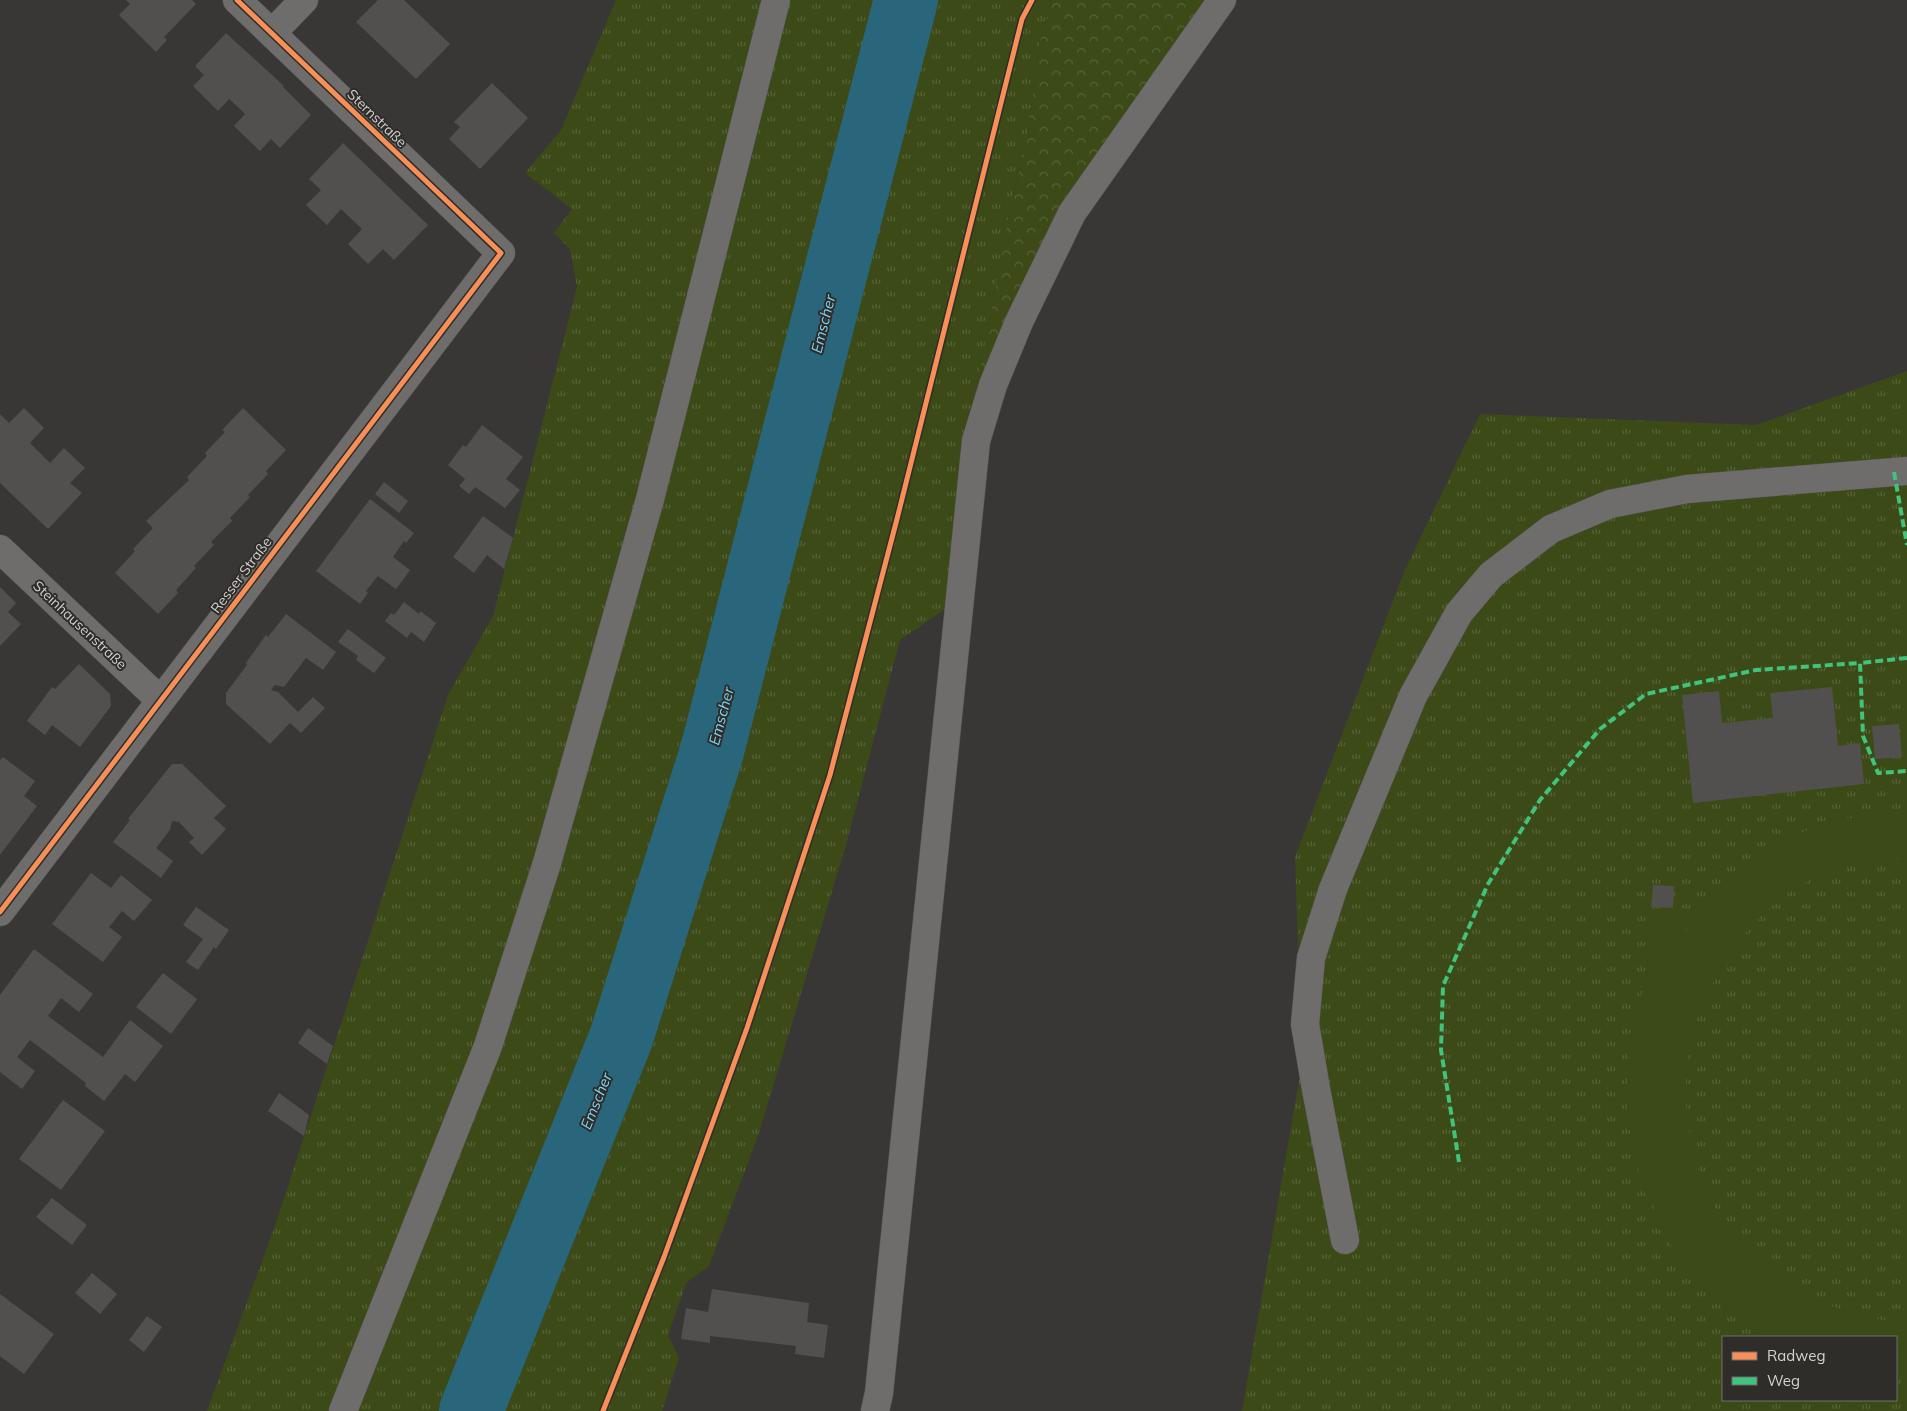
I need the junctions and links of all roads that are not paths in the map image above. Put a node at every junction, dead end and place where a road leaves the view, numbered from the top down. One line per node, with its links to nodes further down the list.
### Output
1 (237, 0): 5 (street, Sternstraße)
2 (304, 0): 5 (street)
3 (776, 0): 12 (street)
4 (1222, 0): 13 (street)
5 (272, 33): 6 (street, Sternstraße)
6 (501, 253): 9 (street, Resser Straße)
7 (1907, 472): 11 (street)
8 (0, 549): 9 (street, Steinhausenstraße)
9 (160, 700): 10 (street, Resser Straße)
10 (0, 912)
11 (1345, 1240)
12 (343, 1411)
13 (875, 1411)

